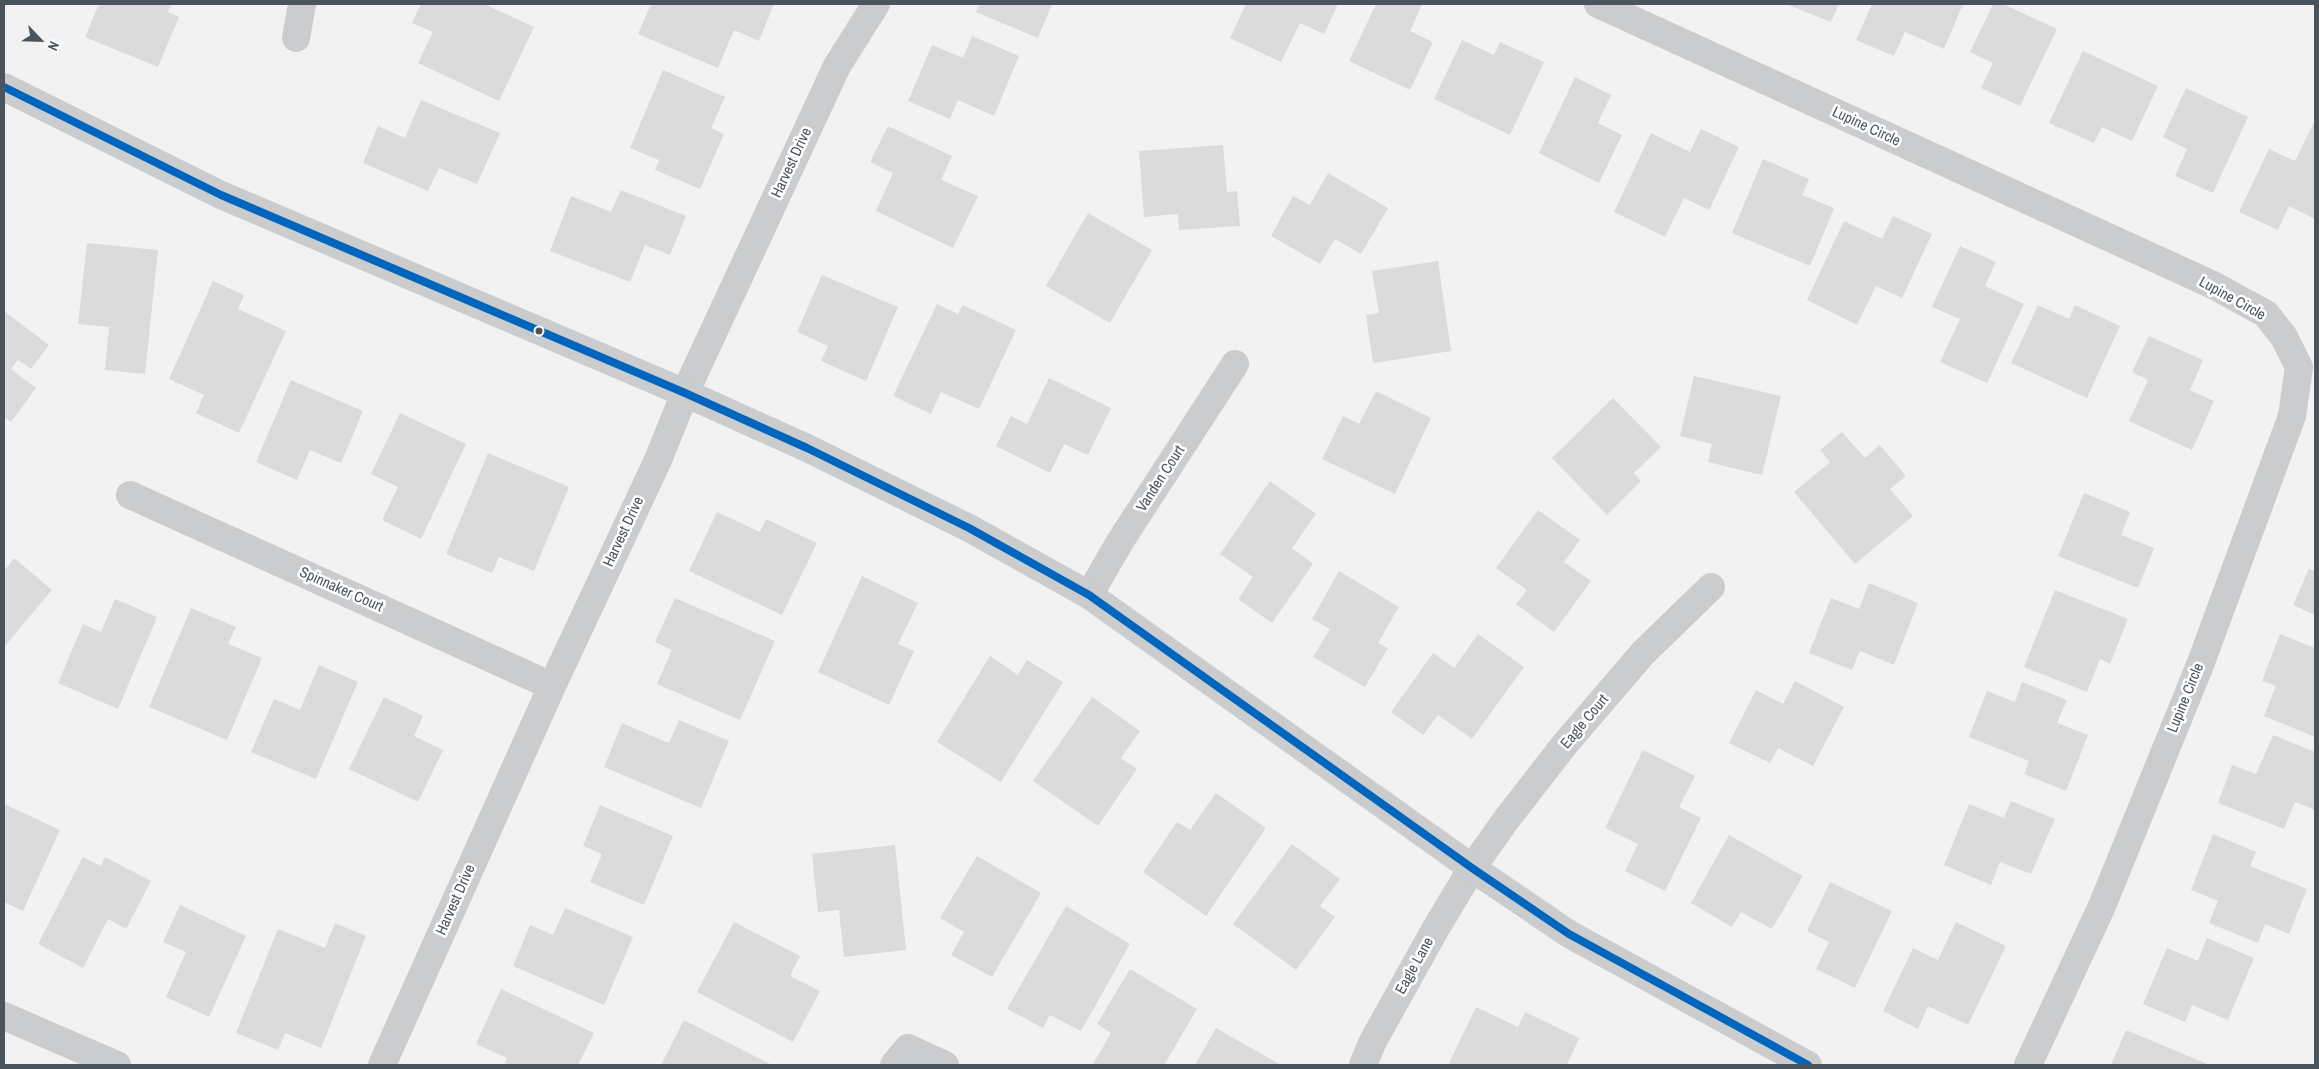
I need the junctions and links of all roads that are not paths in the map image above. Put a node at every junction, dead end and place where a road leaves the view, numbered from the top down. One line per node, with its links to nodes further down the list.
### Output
1 (302, 4): 4 (street)
2 (876, 4): 7 (street, Harvest Drive)
3 (1598, 4): 20 (street, Lupine Circle)
4 (296, 38)
5 (4, 87): 7 (street)
6 (1235, 364): 10 (street, Vanden Court)
7 (685, 394): 10 (street); 11 (street, Harvest Drive)
8 (130, 495): 11 (street, Spinnaker Court)
9 (1711, 587): 12 (street, Eagle Court)
10 (1089, 595): 12 (street)
11 (552, 686): 15 (street, Harvest Drive)
12 (1472, 868): 18 (street, Eagle Lane); 19 (street)
13 (4, 1016): 14 (street)
14 (117, 1065)
15 (382, 1065)
16 (894, 1065): 17 (street)
17 (945, 1065)
18 (1363, 1065)
19 (1808, 1065)
20 (2028, 1065)

